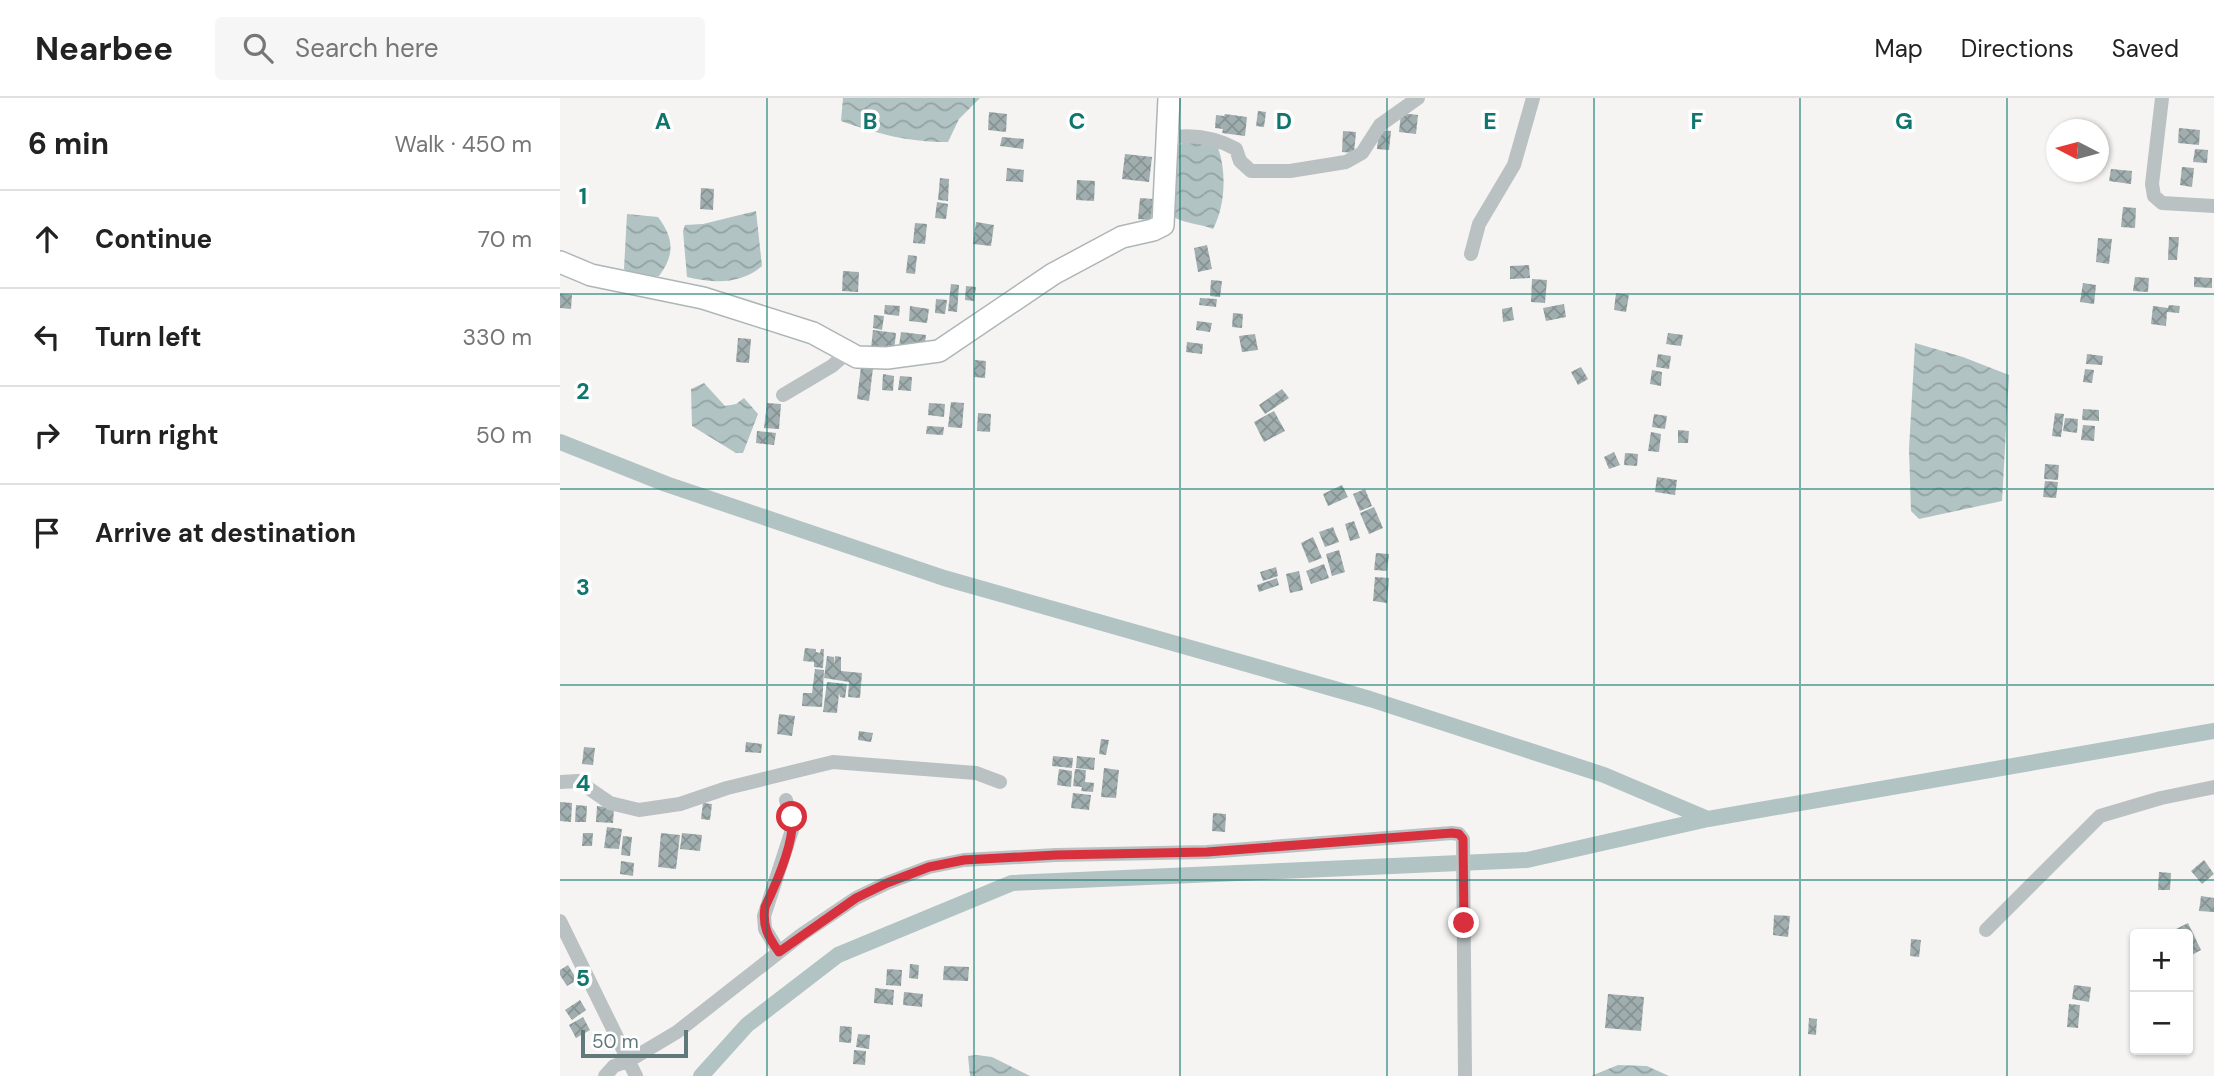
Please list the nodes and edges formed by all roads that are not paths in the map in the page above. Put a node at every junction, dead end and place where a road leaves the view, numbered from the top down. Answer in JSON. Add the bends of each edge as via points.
{"nodes":[{"id":1,"x":1169,"y":98,"type":"edge"},
{"id":2,"x":1418,"y":98,"type":"edge"},
{"id":3,"x":1533,"y":98,"type":"edge"},
{"id":4,"x":2162,"y":98,"type":"edge"},
{"id":5,"x":1167,"y":138,"type":"junction"},
{"id":6,"x":2214,"y":205,"type":"edge"},
{"id":7,"x":1471,"y":254,"type":"dead end"},
{"id":8,"x":560,"y":262,"type":"edge"},
{"id":9,"x":848,"y":352,"type":"junction"},
{"id":10,"x":783,"y":395,"type":"dead end"},
{"id":11,"x":560,"y":782,"type":"edge"},
{"id":12,"x":1000,"y":782,"type":"dead end"},
{"id":13,"x":2214,"y":787,"type":"edge"},
{"id":14,"x":786,"y":800,"type":"dead end"},
{"id":15,"x":560,"y":921,"type":"edge"},
{"id":16,"x":1986,"y":930,"type":"dead end"},
{"id":17,"x":779,"y":952,"type":"junction"},
{"id":18,"x":630,"y":1060,"type":"junction"},
{"id":19,"x":605,"y":1076,"type":"edge"},
{"id":20,"x":636,"y":1076,"type":"edge"},
{"id":21,"x":1465,"y":1076,"type":"edge"}],
"edges":[{"from":1,"to":5,"type":"street"},
{"from":2,"to":5,"type":"street","via":[[1380,125],[1362,153],[1324,166],[1251,171],[1236,149],[1221,141],[1182,135]]},
{"from":3,"to":7,"type":"street","via":[[1514,165],[1479,224]]},
{"from":4,"to":6,"type":"street","via":[[2154,196],[2162,203]]},
{"from":5,"to":9,"type":"street","via":[[1163,225],[1122,237],[1053,274],[939,351],[887,358],[857,357]]},
{"from":8,"to":9,"type":"street","via":[[592,275],[727,306],[813,333]]},
{"from":9,"to":10,"type":"street"},
{"from":11,"to":12,"type":"street","via":[[578,781],[610,803],[639,810],[680,804],[833,762],[976,774]]},
{"from":13,"to":16,"type":"street","via":[[2100,816]]},
{"from":14,"to":17,"type":"street","via":[[793,827],[764,916],[765,929]]},
{"from":15,"to":18,"type":"street"},
{"from":17,"to":18,"type":"street","via":[[677,1032]]},
{"from":17,"to":21,"type":"street","via":[[856,898],[929,867],[964,860],[1207,852],[1459,834],[1463,839]]},
{"from":18,"to":19,"type":"street","via":[[614,1066]]},
{"from":18,"to":20,"type":"street"}]}
